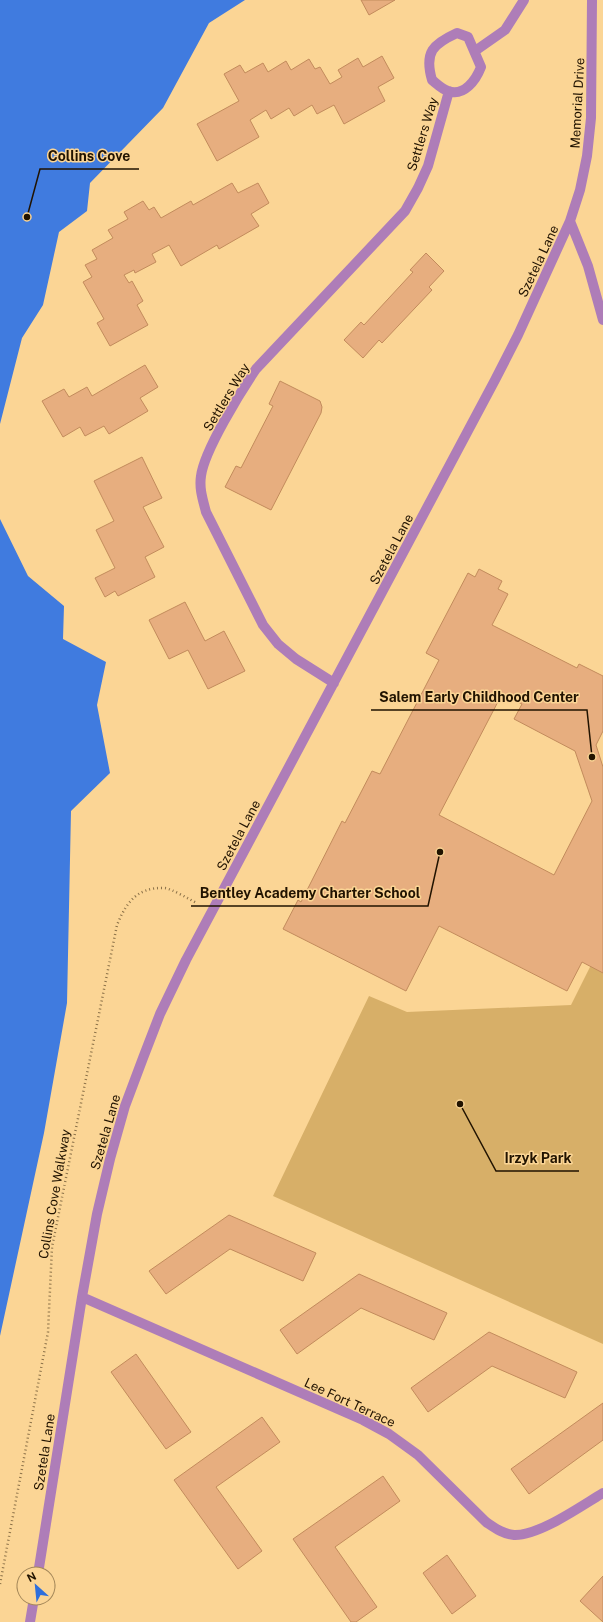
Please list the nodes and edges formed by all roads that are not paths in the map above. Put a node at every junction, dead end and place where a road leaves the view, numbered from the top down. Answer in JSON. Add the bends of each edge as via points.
{"nodes":[{"id":1,"x":524,"y":0,"type":"edge"},
{"id":2,"x":592,"y":0,"type":"edge"},
{"id":3,"x":475,"y":50,"type":"junction"},
{"id":4,"x":448,"y":91,"type":"junction"},
{"id":5,"x":570,"y":221,"type":"junction"},
{"id":6,"x":603,"y":320,"type":"edge"},
{"id":7,"x":334,"y":683,"type":"junction"},
{"id":8,"x":82,"y":1297,"type":"junction"},
{"id":9,"x":603,"y":1493,"type":"edge"},
{"id":10,"x":39,"y":1566,"type":"edge"},
{"id":11,"x":33,"y":1606,"type":"edge"},
{"id":12,"x":30,"y":1622,"type":"edge"}],
"edges":[{"from":1,"to":3,"type":"street","via":[[505,30]]},
{"from":2,"to":5,"type":"street","name":"Memorial Drive","via":[[591,118],[587,156]]},
{"from":3,"to":4,"type":"street","name":"Settlers Way","via":[[481,67],[476,78],[469,87]]},
{"from":3,"to":4,"type":"street","name":"Settlers Way","via":[[468,36],[457,33],[440,41],[430,53],[429,70],[432,80]]},
{"from":4,"to":7,"type":"street","name":"Settlers Way","via":[[428,166],[405,211],[256,369],[208,455],[201,475],[201,493],[206,512],[263,625],[278,644],[296,659]]},
{"from":5,"to":6,"type":"street","via":[[588,266]]},
{"from":5,"to":7,"type":"street","name":"Szetela Lane","via":[[498,373]]},
{"from":7,"to":8,"type":"street","name":"Szetela Lane","via":[[160,1014],[125,1106],[97,1214]]},
{"from":8,"to":9,"type":"street","name":"Lee Fort Terrace","via":[[356,1417],[389,1434],[418,1455],[486,1522],[499,1531],[514,1535],[543,1528]]},
{"from":8,"to":10,"type":"street","name":"Szetela Lane"},
{"from":11,"to":12,"type":"street"}]}
